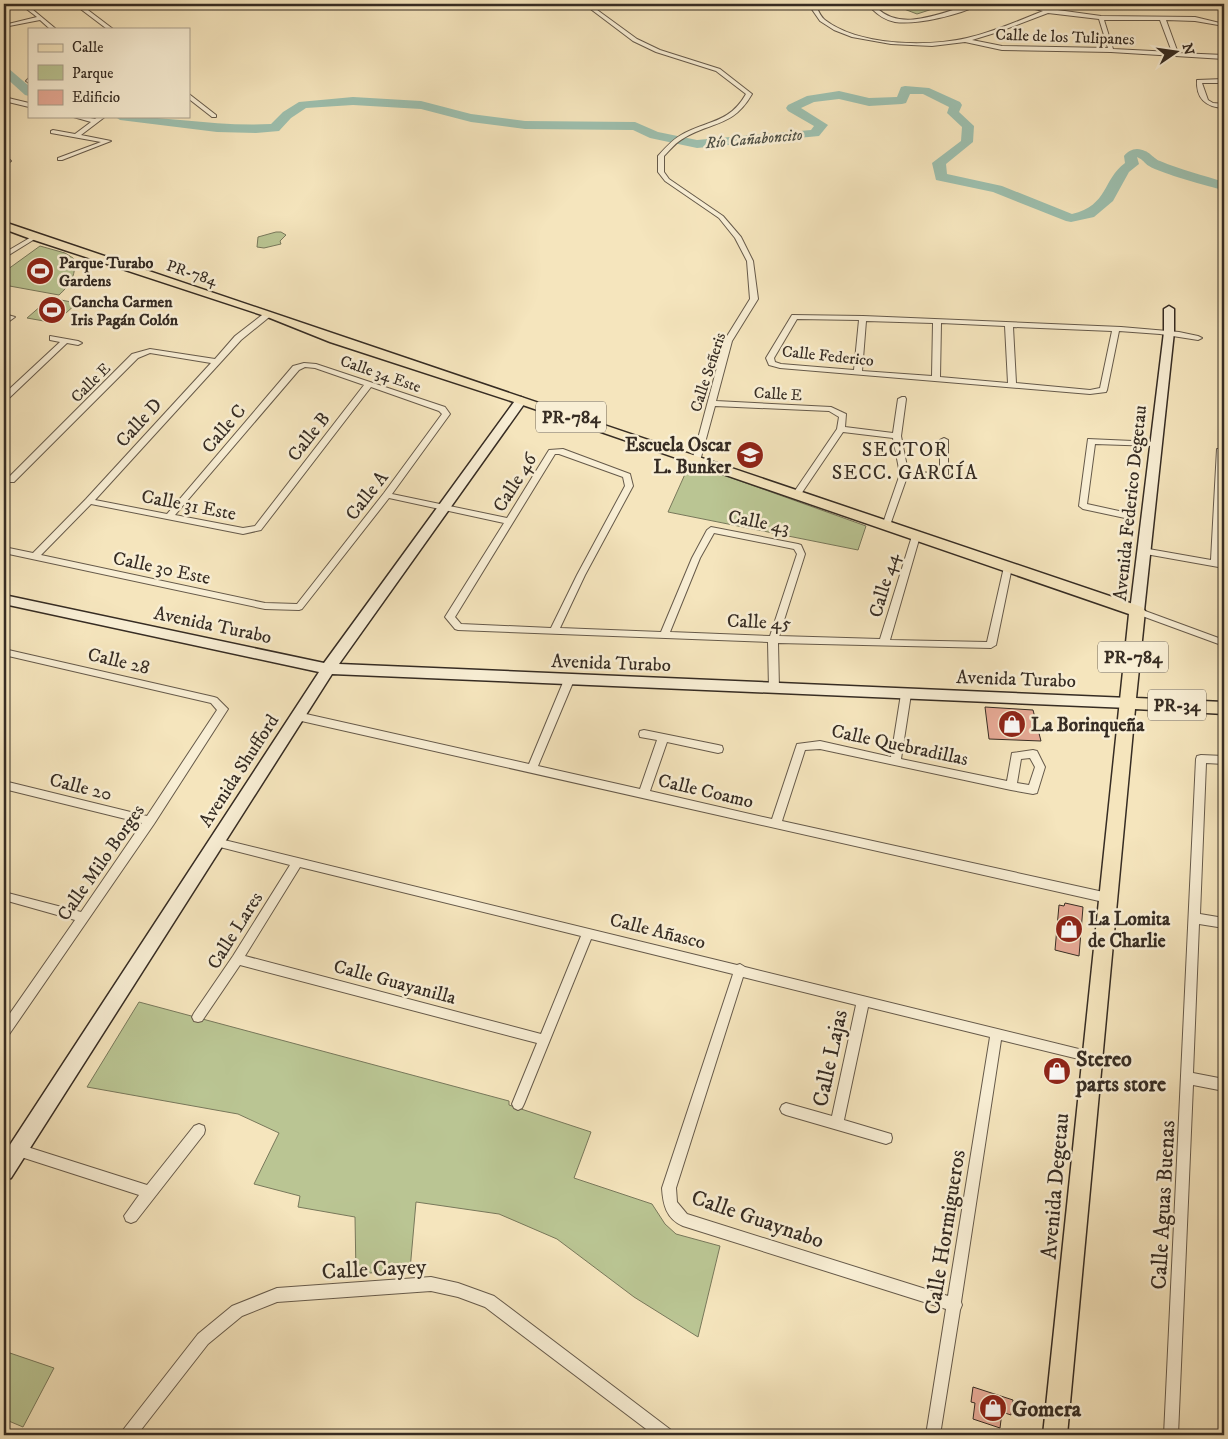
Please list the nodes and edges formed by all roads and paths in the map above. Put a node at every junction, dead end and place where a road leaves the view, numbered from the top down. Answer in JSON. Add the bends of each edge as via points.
{"nodes":[{"id":1,"x":10,"y":4,"type":"edge"},
{"id":2,"x":23,"y":4,"type":"edge"},
{"id":3,"x":77,"y":4,"type":"edge"},
{"id":4,"x":586,"y":4,"type":"edge"},
{"id":5,"x":815,"y":4,"type":"edge"},
{"id":6,"x":877,"y":4,"type":"edge"},
{"id":7,"x":977,"y":4,"type":"edge"},
{"id":8,"x":1017,"y":4,"type":"edge"},
{"id":9,"x":1196,"y":4,"type":"edge"},
{"id":10,"x":4,"y":5,"type":"edge"},
{"id":11,"x":1224,"y":7,"type":"edge"},
{"id":12,"x":1048,"y":11,"type":"junction"},
{"id":13,"x":41,"y":18,"type":"junction"},
{"id":14,"x":1101,"y":18,"type":"junction"},
{"id":15,"x":1162,"y":20,"type":"junction"},
{"id":16,"x":1224,"y":25,"type":"edge"},
{"id":17,"x":4,"y":26,"type":"edge"},
{"id":18,"x":53,"y":28,"type":"edge"},
{"id":19,"x":109,"y":28,"type":"edge"},
{"id":20,"x":965,"y":40,"type":"junction"},
{"id":21,"x":1111,"y":50,"type":"junction"},
{"id":22,"x":1174,"y":53,"type":"junction"},
{"id":23,"x":1224,"y":57,"type":"edge"},
{"id":24,"x":1224,"y":81,"type":"edge"},
{"id":25,"x":190,"y":98,"type":"edge"},
{"id":26,"x":4,"y":99,"type":"edge"},
{"id":27,"x":28,"y":106,"type":"edge"},
{"id":28,"x":1224,"y":106,"type":"edge"},
{"id":29,"x":214,"y":116,"type":"dead end"},
{"id":30,"x":81,"y":118,"type":"edge"},
{"id":31,"x":99,"y":118,"type":"edge"},
{"id":32,"x":94,"y":121,"type":"junction"},
{"id":33,"x":53,"y":132,"type":"dead end"},
{"id":34,"x":76,"y":136,"type":"junction"},
{"id":35,"x":4,"y":157,"type":"edge"},
{"id":36,"x":60,"y":159,"type":"dead end"},
{"id":37,"x":4,"y":164,"type":"edge"},
{"id":38,"x":4,"y":224,"type":"edge"},
{"id":39,"x":35,"y":237,"type":"junction"},
{"id":40,"x":4,"y":256,"type":"edge"},
{"id":41,"x":1169,"y":309,"type":"dead end"},
{"id":42,"x":269,"y":314,"type":"junction"},
{"id":43,"x":11,"y":317,"type":"dead end"},
{"id":44,"x":863,"y":318,"type":"junction"},
{"id":45,"x":937,"y":321,"type":"junction"},
{"id":46,"x":4,"y":322,"type":"edge"},
{"id":47,"x":1009,"y":324,"type":"junction"},
{"id":48,"x":1116,"y":329,"type":"junction"},
{"id":49,"x":1169,"y":332,"type":"junction"},
{"id":50,"x":53,"y":338,"type":"dead end"},
{"id":51,"x":1198,"y":338,"type":"dead end"},
{"id":52,"x":65,"y":341,"type":"junction"},
{"id":53,"x":78,"y":343,"type":"dead end"},
{"id":54,"x":216,"y":361,"type":"junction"},
{"id":55,"x":304,"y":365,"type":"joint"},
{"id":56,"x":858,"y":373,"type":"junction"},
{"id":57,"x":936,"y":379,"type":"junction"},
{"id":58,"x":369,"y":384,"type":"junction"},
{"id":59,"x":1012,"y":385,"type":"junction"},
{"id":60,"x":4,"y":398,"type":"edge"},
{"id":61,"x":521,"y":400,"type":"junction"},
{"id":62,"x":902,"y":400,"type":"dead end"},
{"id":63,"x":711,"y":403,"type":"junction"},
{"id":64,"x":446,"y":414,"type":"joint"},
{"id":65,"x":841,"y":429,"type":"junction"},
{"id":66,"x":897,"y":436,"type":"junction"},
{"id":67,"x":944,"y":440,"type":"dead end"},
{"id":68,"x":1155,"y":444,"type":"junction"},
{"id":69,"x":1224,"y":451,"type":"edge"},
{"id":70,"x":696,"y":461,"type":"junction"},
{"id":71,"x":904,"y":474,"type":"junction"},
{"id":72,"x":4,"y":480,"type":"edge"},
{"id":73,"x":387,"y":495,"type":"junction"},
{"id":74,"x":796,"y":495,"type":"junction"},
{"id":75,"x":89,"y":500,"type":"junction"},
{"id":76,"x":444,"y":507,"type":"junction"},
{"id":77,"x":273,"y":508,"type":"joint"},
{"id":78,"x":1125,"y":514,"type":"dead end"},
{"id":79,"x":169,"y":517,"type":"junction"},
{"id":80,"x":508,"y":521,"type":"junction"},
{"id":81,"x":886,"y":526,"type":"junction"},
{"id":82,"x":916,"y":536,"type":"junction"},
{"id":83,"x":4,"y":550,"type":"edge"},
{"id":84,"x":1143,"y":551,"type":"junction"},
{"id":85,"x":35,"y":556,"type":"junction"},
{"id":86,"x":1220,"y":564,"type":"edge"},
{"id":87,"x":1008,"y":567,"type":"junction"},
{"id":88,"x":308,"y":594,"type":"joint"},
{"id":89,"x":4,"y":599,"type":"edge"},
{"id":90,"x":1137,"y":611,"type":"junction"},
{"id":91,"x":450,"y":617,"type":"joint"},
{"id":92,"x":554,"y":631,"type":"junction"},
{"id":93,"x":664,"y":635,"type":"junction"},
{"id":94,"x":773,"y":640,"type":"junction"},
{"id":95,"x":1224,"y":643,"type":"edge"},
{"id":96,"x":884,"y":644,"type":"junction"},
{"id":97,"x":4,"y":652,"type":"edge"},
{"id":98,"x":328,"y":669,"type":"junction"},
{"id":99,"x":569,"y":680,"type":"junction"},
{"id":100,"x":774,"y":689,"type":"junction"},
{"id":101,"x":906,"y":694,"type":"junction"},
{"id":102,"x":1129,"y":703,"type":"junction"},
{"id":103,"x":1224,"y":708,"type":"edge"},
{"id":104,"x":223,"y":709,"type":"joint"},
{"id":105,"x":297,"y":716,"type":"junction"},
{"id":106,"x":644,"y":734,"type":"dead end"},
{"id":107,"x":663,"y":739,"type":"junction"},
{"id":108,"x":718,"y":749,"type":"dead end"},
{"id":109,"x":896,"y":760,"type":"junction"},
{"id":110,"x":1224,"y":760,"type":"edge"},
{"id":111,"x":532,"y":769,"type":"junction"},
{"id":112,"x":4,"y":786,"type":"edge"},
{"id":113,"x":1011,"y":786,"type":"dead end"},
{"id":114,"x":644,"y":794,"type":"junction"},
{"id":115,"x":150,"y":821,"type":"junction"},
{"id":116,"x":776,"y":824,"type":"junction"},
{"id":117,"x":216,"y":842,"type":"junction"},
{"id":118,"x":298,"y":861,"type":"junction"},
{"id":119,"x":4,"y":896,"type":"edge"},
{"id":120,"x":1108,"y":898,"type":"junction"},
{"id":121,"x":83,"y":917,"type":"junction"},
{"id":122,"x":1194,"y":918,"type":"junction"},
{"id":123,"x":1224,"y":923,"type":"edge"},
{"id":124,"x":588,"y":933,"type":"junction"},
{"id":125,"x":238,"y":959,"type":"junction"},
{"id":126,"x":740,"y":970,"type":"junction"},
{"id":127,"x":863,"y":1002,"type":"junction"},
{"id":128,"x":198,"y":1016,"type":"dead end"},
{"id":129,"x":6,"y":1026,"type":"edge"},
{"id":130,"x":996,"y":1035,"type":"junction"},
{"id":131,"x":544,"y":1040,"type":"junction"},
{"id":132,"x":1091,"y":1057,"type":"junction"},
{"id":133,"x":1188,"y":1078,"type":"junction"},
{"id":134,"x":1224,"y":1085,"type":"edge"},
{"id":135,"x":518,"y":1104,"type":"dead end"},
{"id":136,"x":786,"y":1109,"type":"dead end"},
{"id":137,"x":837,"y":1123,"type":"junction"},
{"id":138,"x":199,"y":1130,"type":"dead end"},
{"id":139,"x":886,"y":1138,"type":"dead end"},
{"id":140,"x":18,"y":1150,"type":"junction"},
{"id":141,"x":4,"y":1171,"type":"edge"},
{"id":142,"x":149,"y":1192,"type":"junction"},
{"id":143,"x":131,"y":1216,"type":"dead end"},
{"id":144,"x":955,"y":1305,"type":"junction"},
{"id":145,"x":128,"y":1435,"type":"edge"},
{"id":146,"x":666,"y":1435,"type":"edge"},
{"id":147,"x":933,"y":1435,"type":"edge"},
{"id":148,"x":1055,"y":1435,"type":"edge"},
{"id":149,"x":1171,"y":1435,"type":"edge"}],
"edges":[{"from":1,"to":10,"type":"street"},
{"from":2,"to":13,"type":"street"},
{"from":3,"to":19,"type":"street"},
{"from":4,"to":63,"type":"street","name":"Calle Señeris","via":[[635,40],[658,51],[718,70],[749,94],[744,105],[731,117],[685,134],[661,156],[661,172],[667,180],[721,217],[738,237],[750,261],[754,299],[728,341]]},
{"from":5,"to":20,"type":"street","via":[[814,8],[822,20],[857,37],[912,44]]},
{"from":6,"to":7,"type":"street","via":[[874,8],[877,13],[890,19],[911,21],[930,19]]},
{"from":8,"to":12,"type":"street"},
{"from":9,"to":11,"type":"street"},
{"from":12,"to":14,"type":"street"},
{"from":12,"to":20,"type":"street"},
{"from":13,"to":17,"type":"street"},
{"from":13,"to":18,"type":"street"},
{"from":14,"to":15,"type":"street"},
{"from":14,"to":21,"type":"street"},
{"from":15,"to":16,"type":"street","via":[[1195,19]]},
{"from":15,"to":22,"type":"street"},
{"from":20,"to":21,"type":"street","name":"Calle de los Tulipanes","via":[[1002,48]]},
{"from":21,"to":22,"type":"street","name":"Calle de los Tulipanes"},
{"from":22,"to":23,"type":"street","name":"Calle de los Tulipanes"},
{"from":24,"to":28,"type":"street","via":[[1199,81],[1204,100],[1210,105]]},
{"from":25,"to":29,"type":"street"},
{"from":26,"to":27,"type":"street"},
{"from":30,"to":32,"type":"street"},
{"from":31,"to":32,"type":"street"},
{"from":32,"to":34,"type":"street"},
{"from":33,"to":34,"type":"street"},
{"from":34,"to":36,"type":"street","via":[[108,142]]},
{"from":35,"to":37,"type":"street","via":[[8,161]]},
{"from":38,"to":39,"type":"main road","name":"PR-784","number":"PR-784"},
{"from":39,"to":40,"type":"street"},
{"from":39,"to":42,"type":"main road","name":"PR-784","number":"PR-784"},
{"from":41,"to":49,"type":"street","name":"Avenida Federico Degetau"},
{"from":42,"to":54,"type":"street","name":"Calle D","via":[[238,338]]},
{"from":42,"to":61,"type":"main road","name":"PR-784","number":"PR-784","via":[[334,339]]},
{"from":43,"to":46,"type":"street"},
{"from":44,"to":45,"type":"street","name":"Calle Federico"},
{"from":44,"to":56,"type":"street"},
{"from":44,"to":56,"type":"street","name":"Calle Federico","via":[[796,317],[770,358],[772,363],[780,366]]},
{"from":45,"to":47,"type":"street","name":"Calle Federico"},
{"from":45,"to":57,"type":"street"},
{"from":47,"to":48,"type":"street","name":"Calle Federico"},
{"from":47,"to":59,"type":"street"},
{"from":48,"to":49,"type":"street","name":"Calle Federico"},
{"from":48,"to":59,"type":"street","name":"Calle Federico","via":[[1103,390],[1090,392]]},
{"from":49,"to":51,"type":"street","name":"Calle Federico"},
{"from":49,"to":68,"type":"street","name":"Avenida Federico Degetau"},
{"from":50,"to":52,"type":"street"},
{"from":52,"to":53,"type":"street"},
{"from":52,"to":60,"type":"street"},
{"from":54,"to":72,"type":"street","name":"Calle E","via":[[150,351],[135,356],[11,480]]},
{"from":54,"to":75,"type":"street","name":"Calle D"},
{"from":55,"to":58,"type":"street","name":"Calle 34 Este"},
{"from":55,"to":79,"type":"street","name":"Calle C","via":[[296,368]]},
{"from":56,"to":57,"type":"street","name":"Calle Federico"},
{"from":57,"to":59,"type":"street","name":"Calle Federico"},
{"from":58,"to":64,"type":"street","name":"Calle 34 Este","via":[[442,409]]},
{"from":58,"to":77,"type":"street","name":"Calle B"},
{"from":61,"to":70,"type":"main road","name":"PR-784","number":"PR-784"},
{"from":61,"to":76,"type":"street","name":"Avenida Shufford"},
{"from":62,"to":66,"type":"street"},
{"from":63,"to":65,"type":"street","name":"Calle E","via":[[831,409],[843,416]]},
{"from":63,"to":70,"type":"street","name":"Calle Señeris"},
{"from":64,"to":73,"type":"street","name":"Calle A"},
{"from":65,"to":66,"type":"street"},
{"from":65,"to":74,"type":"street"},
{"from":66,"to":71,"type":"street"},
{"from":67,"to":71,"type":"street","via":[[944,476]]},
{"from":68,"to":78,"type":"street","via":[[1091,441],[1083,506]]},
{"from":68,"to":84,"type":"street","name":"Avenida Federico Degetau"},
{"from":69,"to":86,"type":"street","via":[[1220,451]]},
{"from":70,"to":74,"type":"main road","name":"PR-784","number":"PR-784"},
{"from":71,"to":81,"type":"street"},
{"from":73,"to":76,"type":"street"},
{"from":73,"to":88,"type":"street","name":"Calle A"},
{"from":74,"to":81,"type":"main road","name":"PR-784","number":"PR-784"},
{"from":75,"to":79,"type":"street","name":"Calle 31 Este"},
{"from":75,"to":85,"type":"street","name":"Calle D"},
{"from":76,"to":80,"type":"street"},
{"from":76,"to":98,"type":"street","name":"Avenida Shufford"},
{"from":77,"to":79,"type":"street","name":"Calle 31 Este","via":[[258,528],[243,531]]},
{"from":80,"to":91,"type":"street","name":"Calle 46"},
{"from":80,"to":92,"type":"street","name":"Calle 46","via":[[552,452],[560,451],[627,476],[629,486]]},
{"from":81,"to":82,"type":"main road","name":"PR-784","number":"PR-784"},
{"from":82,"to":87,"type":"main road","name":"PR-784","number":"PR-784"},
{"from":82,"to":96,"type":"street","name":"Calle 44"},
{"from":83,"to":85,"type":"street","name":"Calle 30 Este"},
{"from":84,"to":86,"type":"street"},
{"from":84,"to":90,"type":"street","name":"Avenida Federico Degetau"},
{"from":85,"to":88,"type":"street","name":"Calle 30 Este","via":[[265,606],[299,607]]},
{"from":87,"to":90,"type":"main road","name":"PR-784","number":"PR-784"},
{"from":87,"to":96,"type":"street","name":"Calle 45","via":[[990,645]]},
{"from":89,"to":98,"type":"street","name":"Avenida Turabo"},
{"from":90,"to":95,"type":"street"},
{"from":90,"to":102,"type":"main road","name":"Avenida Federico Degetau","number":"PR-784"},
{"from":91,"to":92,"type":"street","name":"Calle 45","via":[[458,627]]},
{"from":92,"to":93,"type":"street","name":"Calle 45"},
{"from":93,"to":94,"type":"street","name":"Calle 45"},
{"from":93,"to":94,"type":"street","name":"Calle 43","via":[[711,530],[798,547],[801,554]]},
{"from":94,"to":96,"type":"street","name":"Calle 45"},
{"from":94,"to":100,"type":"street","name":"Calle 43"},
{"from":97,"to":104,"type":"street","name":"Calle 28","via":[[214,700]]},
{"from":98,"to":99,"type":"street","name":"Avenida Turabo"},
{"from":98,"to":105,"type":"street","name":"Avenida Shufford"},
{"from":99,"to":100,"type":"street","name":"Avenida Turabo"},
{"from":99,"to":111,"type":"street"},
{"from":100,"to":101,"type":"street","name":"Avenida Turabo"},
{"from":101,"to":102,"type":"street","name":"Avenida Turabo"},
{"from":101,"to":109,"type":"street"},
{"from":102,"to":103,"type":"main road","name":"Avenida Turabo","number":"PR-34"},
{"from":102,"to":120,"type":"main road","name":"Avenida Degetau","number":"PR-34"},
{"from":104,"to":115,"type":"street","name":"Calle Milo Borges"},
{"from":105,"to":111,"type":"street","name":"Calle Coamo"},
{"from":105,"to":117,"type":"street","name":"Avenida Shufford"},
{"from":106,"to":107,"type":"street"},
{"from":107,"to":108,"type":"street"},
{"from":107,"to":114,"type":"street"},
{"from":109,"to":113,"type":"street","name":"Calle Quebradillas"},
{"from":109,"to":116,"type":"street","name":"Calle Quebradillas","via":[[820,745],[801,747]]},
{"from":110,"to":122,"type":"street","name":"Calle Aguas Buenas","via":[[1201,759]]},
{"from":111,"to":114,"type":"street","name":"Calle Coamo"},
{"from":112,"to":115,"type":"street","name":"Calle 20"},
{"from":114,"to":116,"type":"street","name":"Calle Coamo"},
{"from":115,"to":121,"type":"street","name":"Calle Milo Borges"},
{"from":116,"to":120,"type":"street","name":"Calle Coamo"},
{"from":117,"to":118,"type":"street","name":"Calle Añasco"},
{"from":117,"to":140,"type":"street","name":"Avenida Shufford"},
{"from":118,"to":124,"type":"street","name":"Calle Añasco"},
{"from":118,"to":125,"type":"street","name":"Calle Lares"},
{"from":119,"to":121,"type":"street"},
{"from":120,"to":132,"type":"main road","name":"Avenida Degetau","number":"PR-34"},
{"from":121,"to":129,"type":"street","name":"Calle Milo Borges"},
{"from":122,"to":123,"type":"street"},
{"from":122,"to":133,"type":"street","name":"Calle Aguas Buenas"},
{"from":124,"to":126,"type":"street","name":"Calle Añasco"},
{"from":124,"to":131,"type":"street"},
{"from":125,"to":128,"type":"street","name":"Calle Lares"},
{"from":125,"to":131,"type":"street","name":"Calle Guayanilla"},
{"from":126,"to":127,"type":"street","name":"Calle Añasco"},
{"from":126,"to":144,"type":"street","name":"Calle Guaynabo","via":[[669,1188],[670,1205],[683,1219]]},
{"from":127,"to":130,"type":"street","name":"Calle Añasco"},
{"from":127,"to":137,"type":"street","name":"Calle Lajas"},
{"from":130,"to":132,"type":"street","name":"Calle Añasco"},
{"from":130,"to":144,"type":"street","name":"Calle Hormigueros"},
{"from":131,"to":135,"type":"street"},
{"from":132,"to":148,"type":"main road","name":"Avenida Degetau","number":"PR-34"},
{"from":133,"to":134,"type":"street"},
{"from":133,"to":149,"type":"street","name":"Calle Aguas Buenas"},
{"from":136,"to":137,"type":"street","name":"Calle Lajas"},
{"from":137,"to":139,"type":"street","name":"Calle Lajas"},
{"from":138,"to":142,"type":"street"},
{"from":140,"to":141,"type":"street","name":"Avenida Shufford"},
{"from":140,"to":142,"type":"street"},
{"from":142,"to":143,"type":"street"},
{"from":144,"to":147,"type":"street","name":"Calle Hormigueros"},
{"from":145,"to":146,"type":"street","name":"Calle Cayey","via":[[203,1339],[237,1311],[277,1295],[431,1284],[489,1301]]}]}
